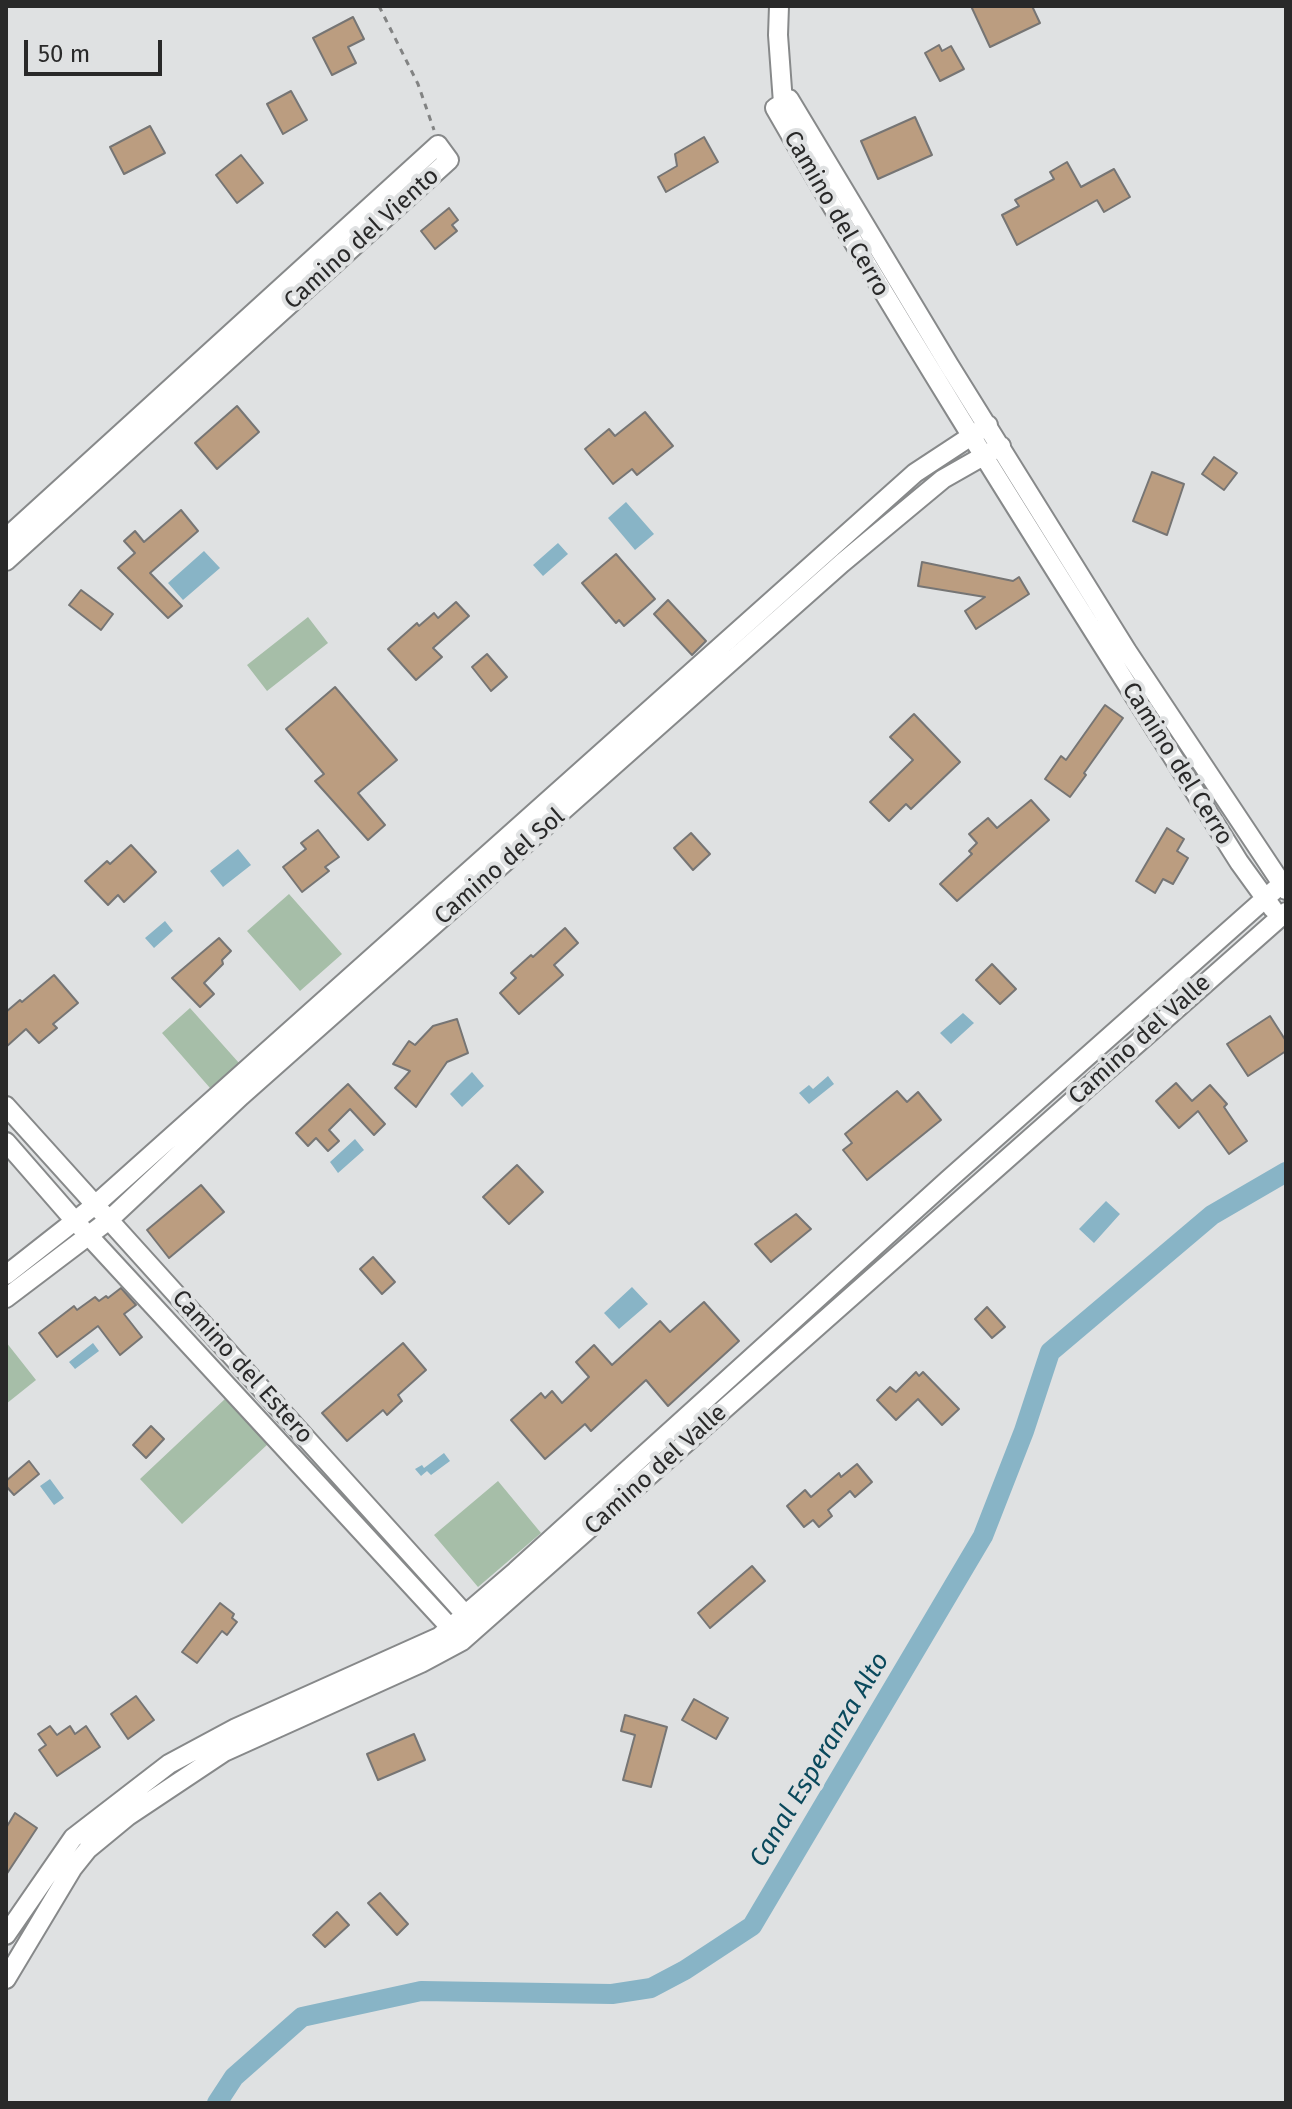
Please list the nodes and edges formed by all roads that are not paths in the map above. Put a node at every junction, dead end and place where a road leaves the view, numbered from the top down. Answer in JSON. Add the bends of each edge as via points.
{"nodes":[{"id":1,"x":779,"y":6,"type":"edge"},
{"id":2,"x":783,"y":103,"type":"junction"},
{"id":3,"x":988,"y":425,"type":"junction"},
{"id":4,"x":964,"y":439,"type":"junction"},
{"id":5,"x":1001,"y":446,"type":"junction"},
{"id":6,"x":982,"y":456,"type":"junction"},
{"id":7,"x":6,"y":538,"type":"edge"},
{"id":8,"x":6,"y":561,"type":"edge"},
{"id":9,"x":1284,"y":885,"type":"edge"},
{"id":10,"x":1266,"y":899,"type":"junction"},
{"id":11,"x":1282,"y":915,"type":"edge"},
{"id":12,"x":6,"y":1106,"type":"edge"},
{"id":13,"x":6,"y":1142,"type":"edge"},
{"id":14,"x":95,"y":1205,"type":"junction"},
{"id":15,"x":109,"y":1220,"type":"junction"},
{"id":16,"x":75,"y":1221,"type":"junction"},
{"id":17,"x":88,"y":1235,"type":"junction"},
{"id":18,"x":6,"y":1275,"type":"edge"},
{"id":19,"x":6,"y":1298,"type":"edge"},
{"id":20,"x":464,"y":1627,"type":"junction"},
{"id":21,"x":6,"y":1936,"type":"edge"},
{"id":22,"x":23,"y":1948,"type":"junction"},
{"id":23,"x":8,"y":1969,"type":"edge"}],
"edges":[{"from":1,"to":2,"type":"street"},
{"from":2,"to":3,"type":"street","name":"Camino del Cerro","via":[[789,99]]},
{"from":2,"to":4,"type":"street","name":"Camino del Cerro","via":[[775,108]]},
{"from":3,"to":4,"type":"street","name":"Camino del Sol"},
{"from":3,"to":5,"type":"street","name":"Camino del Cerro"},
{"from":4,"to":6,"type":"street","name":"Camino del Cerro"},
{"from":4,"to":14,"type":"street","name":"Camino del Sol","via":[[903,483]]},
{"from":5,"to":6,"type":"street","name":"Camino del Sol"},
{"from":5,"to":9,"type":"street","name":"Camino del Cerro","via":[[1127,651]]},
{"from":6,"to":10,"type":"street","name":"Camino del Cerro"},
{"from":6,"to":15,"type":"street","name":"Camino del Sol","via":[[943,479],[842,563],[241,1096]]},
{"from":7,"to":8,"type":"street","name":"Camino del Viento","via":[[438,145],[449,160]]},
{"from":9,"to":10,"type":"street","name":"Camino del Valle"},
{"from":10,"to":11,"type":"street","name":"Camino del Cerro"},
{"from":10,"to":20,"type":"street","name":"Camino del Valle","via":[[516,1571]]},
{"from":11,"to":20,"type":"street","name":"Camino del Valle"},
{"from":12,"to":14,"type":"street","name":"Camino del Estero"},
{"from":13,"to":16,"type":"street","name":"Camino del Estero"},
{"from":14,"to":15,"type":"street","name":"Camino del Estero"},
{"from":14,"to":16,"type":"street","name":"Camino del Sol"},
{"from":15,"to":17,"type":"street","name":"Camino del Sol"},
{"from":15,"to":20,"type":"street","name":"Camino del Estero"},
{"from":16,"to":17,"type":"street","name":"Camino del Estero"},
{"from":16,"to":18,"type":"street","name":"Camino del Sol"},
{"from":17,"to":19,"type":"street","name":"Camino del Sol"},
{"from":17,"to":20,"type":"street","name":"Camino del Estero"},
{"from":20,"to":21,"type":"street","name":"Camino del Valle","via":[[236,1728],[169,1764],[73,1838]]},
{"from":20,"to":22,"type":"street","name":"Camino del Valle","via":[[421,1663],[251,1738],[128,1816],[72,1869]]},
{"from":21,"to":22,"type":"street"},
{"from":22,"to":23,"type":"street","name":"Camino del Valle"}]}
